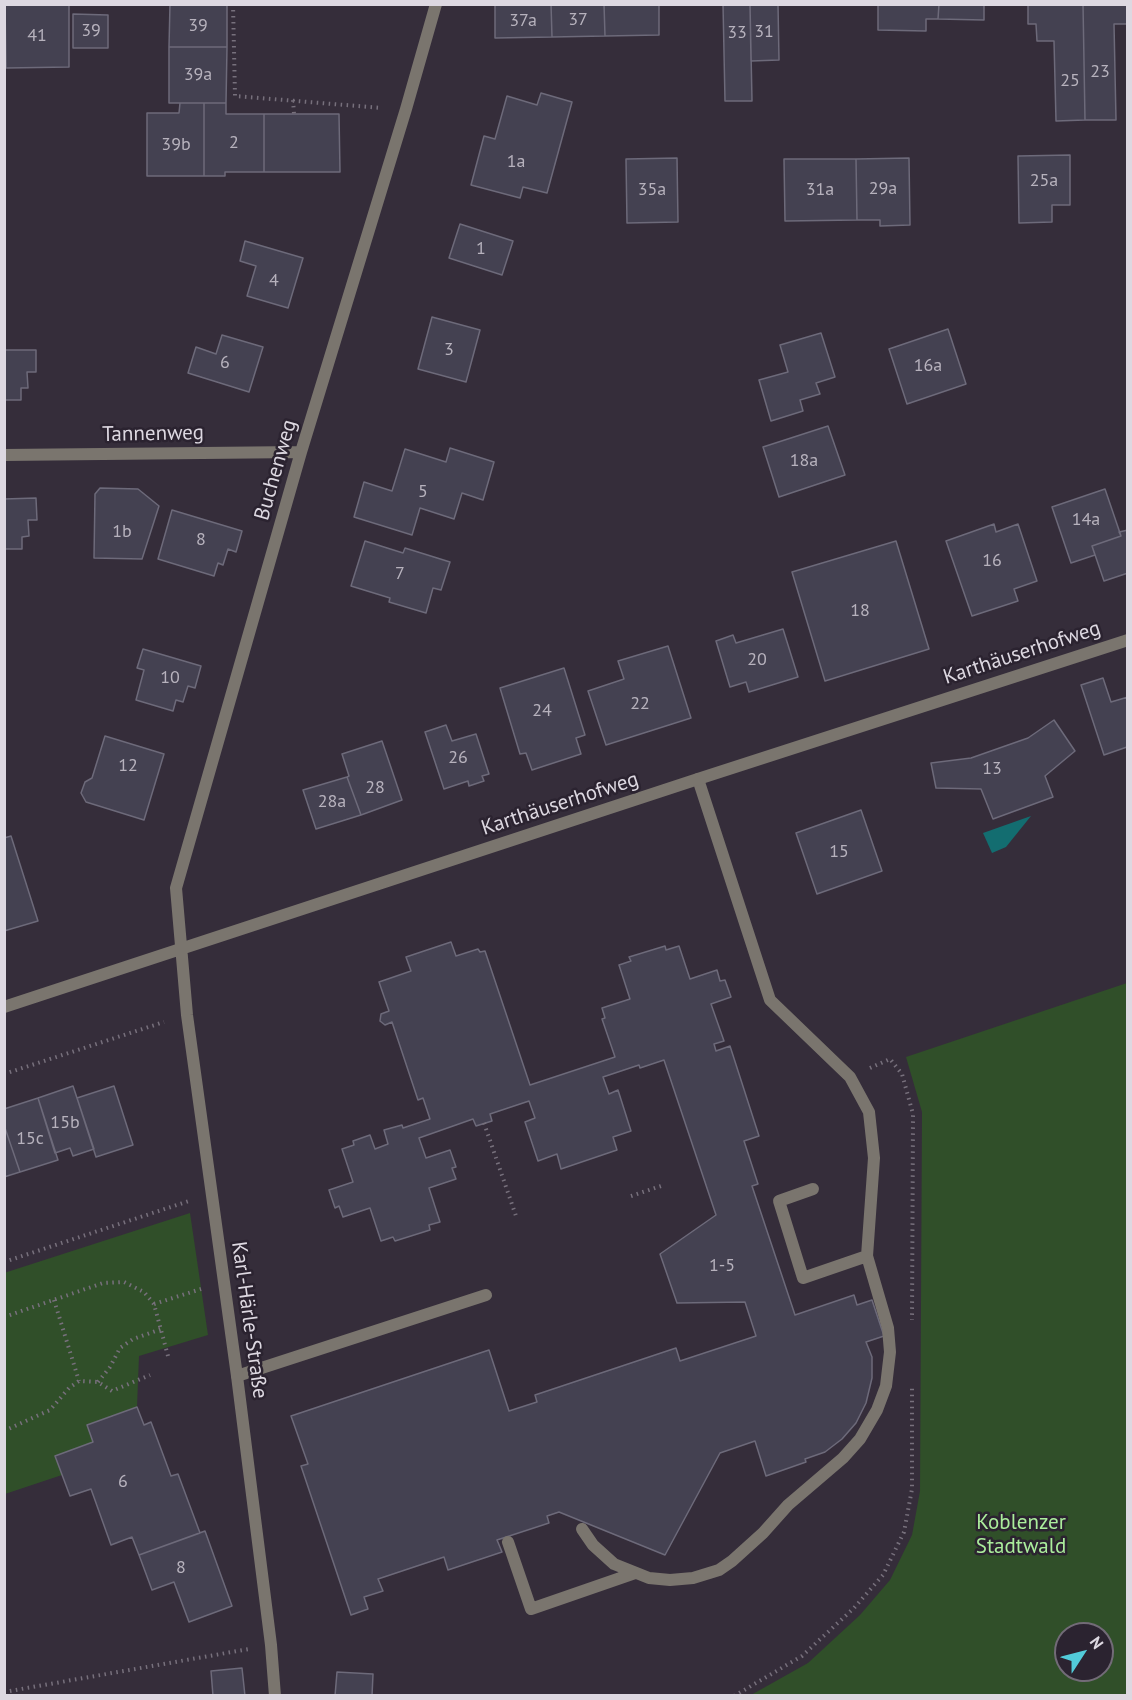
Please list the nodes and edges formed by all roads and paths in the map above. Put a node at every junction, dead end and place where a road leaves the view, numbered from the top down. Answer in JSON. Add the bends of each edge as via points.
{"nodes":[{"id":1,"x":233,"y":4,"type":"edge"},
{"id":2,"x":436,"y":4,"type":"edge"},
{"id":3,"x":293,"y":100,"type":"junction"},
{"id":4,"x":406,"y":110,"type":"junction"},
{"id":5,"x":294,"y":114,"type":"dead end"},
{"id":6,"x":301,"y":452,"type":"junction"},
{"id":7,"x":4,"y":455,"type":"edge"},
{"id":8,"x":1128,"y":640,"type":"edge"},
{"id":9,"x":698,"y":779,"type":"junction"},
{"id":10,"x":181,"y":950,"type":"junction"},
{"id":11,"x":4,"y":1007,"type":"edge"},
{"id":12,"x":188,"y":1015,"type":"junction"},
{"id":13,"x":4,"y":1074,"type":"edge"},
{"id":14,"x":484,"y":1123,"type":"dead end"},
{"id":15,"x":664,"y":1185,"type":"dead end"},
{"id":16,"x":813,"y":1189,"type":"dead end"},
{"id":17,"x":212,"y":1193,"type":"junction"},
{"id":18,"x":631,"y":1196,"type":"dead end"},
{"id":19,"x":516,"y":1216,"type":"dead end"},
{"id":20,"x":867,"y":1256,"type":"junction"},
{"id":21,"x":4,"y":1263,"type":"edge"},
{"id":22,"x":225,"y":1281,"type":"junction"},
{"id":23,"x":486,"y":1295,"type":"dead end"},
{"id":24,"x":54,"y":1300,"type":"junction"},
{"id":25,"x":154,"y":1304,"type":"junction"},
{"id":26,"x":4,"y":1317,"type":"edge"},
{"id":27,"x":161,"y":1329,"type":"junction"},
{"id":28,"x":168,"y":1356,"type":"dead end"},
{"id":29,"x":150,"y":1375,"type":"dead end"},
{"id":30,"x":237,"y":1376,"type":"junction"},
{"id":31,"x":79,"y":1381,"type":"junction"},
{"id":32,"x":98,"y":1382,"type":"junction"},
{"id":33,"x":4,"y":1431,"type":"edge"},
{"id":34,"x":582,"y":1529,"type":"dead end"},
{"id":35,"x":508,"y":1542,"type":"dead end"},
{"id":36,"x":635,"y":1573,"type":"junction"},
{"id":37,"x":271,"y":1645,"type":"junction"},
{"id":38,"x":4,"y":1692,"type":"edge"},
{"id":39,"x":274,"y":1695,"type":"edge"}],
"edges":[{"from":1,"to":3,"type":"path","via":[[235,96]]},
{"from":2,"to":4,"type":"street","name":"Buchenweg"},
{"from":3,"to":4,"type":"path"},
{"from":3,"to":5,"type":"path"},
{"from":4,"to":6,"type":"street","name":"Buchenweg"},
{"from":6,"to":7,"type":"street","name":"Tannenweg"},
{"from":6,"to":10,"type":"street","name":"Buchenweg","via":[[176,888]]},
{"from":8,"to":9,"type":"street","name":"Karthäuserhofweg"},
{"from":9,"to":10,"type":"street","name":"Karthäuserhofweg"},
{"from":9,"to":20,"type":"street","via":[[770,1000],[850,1077],[869,1112],[873,1158]]},
{"from":10,"to":11,"type":"street","name":"Karthäuserhofweg"},
{"from":10,"to":12,"type":"street","name":"Karl-Härle-Straße"},
{"from":12,"to":13,"type":"path"},
{"from":12,"to":17,"type":"street","name":"Karl-Härle-Straße"},
{"from":14,"to":19,"type":"path"},
{"from":15,"to":18,"type":"path"},
{"from":16,"to":20,"type":"street","via":[[778,1201],[803,1278]]},
{"from":17,"to":21,"type":"path"},
{"from":17,"to":22,"type":"street","name":"Karl-Härle-Straße"},
{"from":20,"to":36,"type":"street","via":[[888,1328],[890,1352],[886,1386],[860,1439],[719,1570],[670,1580]]},
{"from":22,"to":25,"type":"path"},
{"from":22,"to":30,"type":"street","name":"Karl-Härle-Straße"},
{"from":23,"to":30,"type":"street"},
{"from":24,"to":25,"type":"path","via":[[103,1283],[124,1282],[144,1292]]},
{"from":24,"to":26,"type":"path"},
{"from":24,"to":31,"type":"path"},
{"from":25,"to":27,"type":"path"},
{"from":27,"to":28,"type":"path"},
{"from":27,"to":32,"type":"path","via":[[120,1348]]},
{"from":29,"to":32,"type":"path","via":[[112,1391]]},
{"from":30,"to":37,"type":"street","name":"Karl-Härle-Straße"},
{"from":31,"to":32,"type":"path"},
{"from":31,"to":33,"type":"path","via":[[50,1410]]},
{"from":34,"to":36,"type":"street","via":[[614,1564]]},
{"from":35,"to":36,"type":"street","via":[[531,1609]]},
{"from":37,"to":38,"type":"path"},
{"from":37,"to":39,"type":"street","name":"Karl-Härle-Straße"}]}
